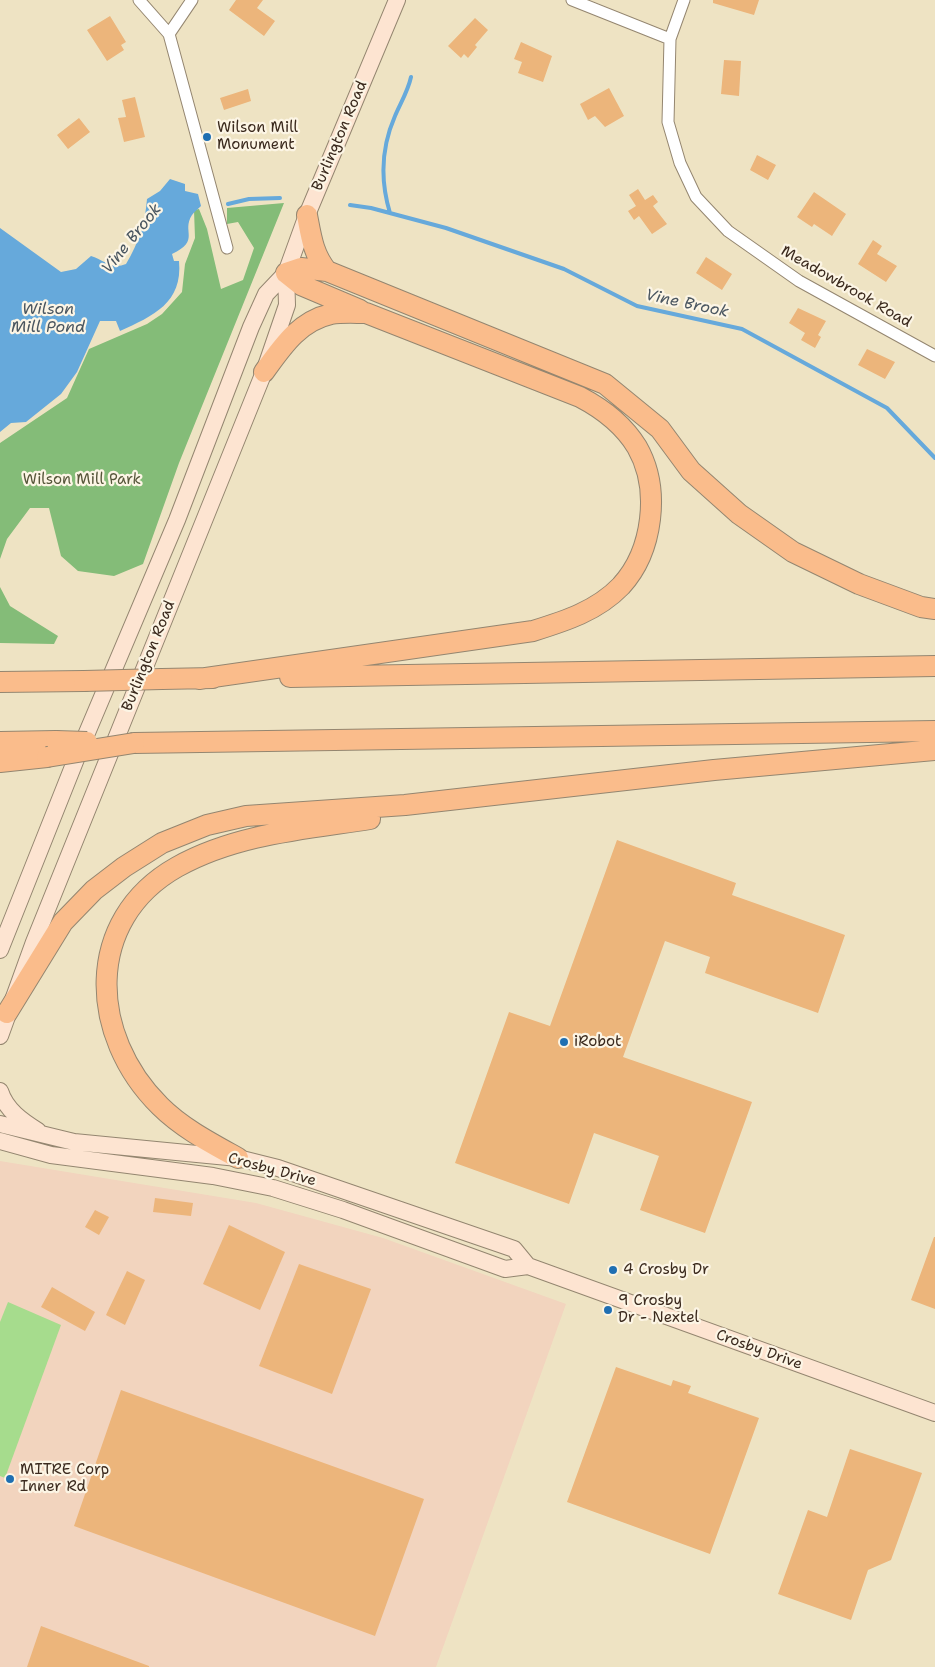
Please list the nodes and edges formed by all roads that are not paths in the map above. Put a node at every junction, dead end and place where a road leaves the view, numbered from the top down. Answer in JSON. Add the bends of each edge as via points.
{"nodes":[{"id":1,"x":139,"y":0,"type":"edge"},
{"id":2,"x":192,"y":0,"type":"edge"},
{"id":3,"x":397,"y":0,"type":"edge"},
{"id":4,"x":572,"y":0,"type":"edge"},
{"id":5,"x":684,"y":0,"type":"edge"},
{"id":6,"x":169,"y":34,"type":"junction"},
{"id":7,"x":670,"y":39,"type":"junction"},
{"id":8,"x":307,"y":215,"type":"junction"},
{"id":9,"x":227,"y":248,"type":"dead end"},
{"id":10,"x":327,"y":271,"type":"junction"},
{"id":11,"x":286,"y":273,"type":"junction"},
{"id":12,"x":366,"y":312,"type":"junction"},
{"id":13,"x":935,"y":356,"type":"edge"},
{"id":14,"x":264,"y":372,"type":"junction"},
{"id":15,"x":935,"y":609,"type":"edge"},
{"id":16,"x":935,"y":666,"type":"edge"},
{"id":17,"x":199,"y":679,"type":"junction"},
{"id":18,"x":0,"y":682,"type":"edge"},
{"id":19,"x":935,"y":731,"type":"edge"},
{"id":20,"x":0,"y":742,"type":"edge"},
{"id":21,"x":52,"y":749,"type":"junction"},
{"id":22,"x":935,"y":750,"type":"edge"},
{"id":23,"x":0,"y":762,"type":"edge"},
{"id":24,"x":405,"y":805,"type":"junction"},
{"id":25,"x":0,"y":950,"type":"edge"},
{"id":26,"x":7,"y":1013,"type":"junction"},
{"id":27,"x":0,"y":1036,"type":"edge"},
{"id":28,"x":0,"y":1092,"type":"edge"},
{"id":29,"x":0,"y":1124,"type":"edge"},
{"id":30,"x":39,"y":1133,"type":"junction"},
{"id":31,"x":0,"y":1141,"type":"edge"},
{"id":32,"x":238,"y":1158,"type":"junction"},
{"id":33,"x":528,"y":1266,"type":"junction"},
{"id":34,"x":935,"y":1414,"type":"edge"}],
"edges":[{"from":1,"to":6,"type":"street"},
{"from":2,"to":6,"type":"street"},
{"from":3,"to":8,"type":"main road","name":"Burlington Road"},
{"from":4,"to":7,"type":"street"},
{"from":5,"to":7,"type":"street","name":"Meadowbrook Road"},
{"from":6,"to":9,"type":"street"},
{"from":7,"to":13,"type":"street","name":"Meadowbrook Road","via":[[668,122],[680,163],[696,197],[728,231],[799,281]]},
{"from":8,"to":10,"type":"highway","via":[[312,245],[318,261]]},
{"from":8,"to":11,"type":"main road","name":"Burlington Road"},
{"from":10,"to":11,"type":"highway","via":[[301,268]]},
{"from":10,"to":15,"type":"highway","via":[[605,384],[660,429],[691,471],[740,514],[793,552],[859,584]]},
{"from":11,"to":12,"type":"highway","via":[[301,284]]},
{"from":11,"to":14,"type":"main road","name":"Burlington Road","via":[[287,305]]},
{"from":11,"to":25,"type":"main road","name":"Burlington Road","via":[[266,294],[251,327],[177,520]]},
{"from":12,"to":14,"type":"highway","via":[[332,314],[310,321],[286,341]]},
{"from":12,"to":17,"type":"highway","via":[[580,398],[599,407],[617,422],[637,447],[652,504],[648,534],[637,561],[620,586],[597,605],[574,618],[533,631]]},
{"from":14,"to":26,"type":"main road","name":"Burlington Road"},
{"from":16,"to":17,"type":"highway"},
{"from":17,"to":18,"type":"highway","bridge":true},
{"from":19,"to":21,"type":"highway","bridge":true,"via":[[134,743]]},
{"from":20,"to":21,"type":"highway"},
{"from":21,"to":23,"type":"highway"},
{"from":22,"to":24,"type":"highway","via":[[714,770]]},
{"from":24,"to":26,"type":"highway","via":[[246,816],[162,843],[94,890],[63,922]]},
{"from":24,"to":32,"type":"highway","via":[[372,818],[255,838],[206,852],[175,868],[154,884],[122,921],[112,945],[106,993],[109,1020],[120,1053],[160,1106],[199,1136]]},
{"from":26,"to":27,"type":"main road","name":"Burlington Road"},
{"from":28,"to":30,"type":"main road","via":[[17,1117]]},
{"from":29,"to":30,"type":"main road","name":"Crosby Drive"},
{"from":30,"to":32,"type":"main road","name":"Crosby Drive","via":[[74,1142]]},
{"from":31,"to":33,"type":"main road","name":"Crosby Drive","via":[[51,1155],[254,1183],[343,1210],[505,1269]]},
{"from":32,"to":33,"type":"main road","name":"Crosby Drive","via":[[278,1168],[514,1249]]},
{"from":33,"to":34,"type":"main road","name":"Crosby Drive"}]}
